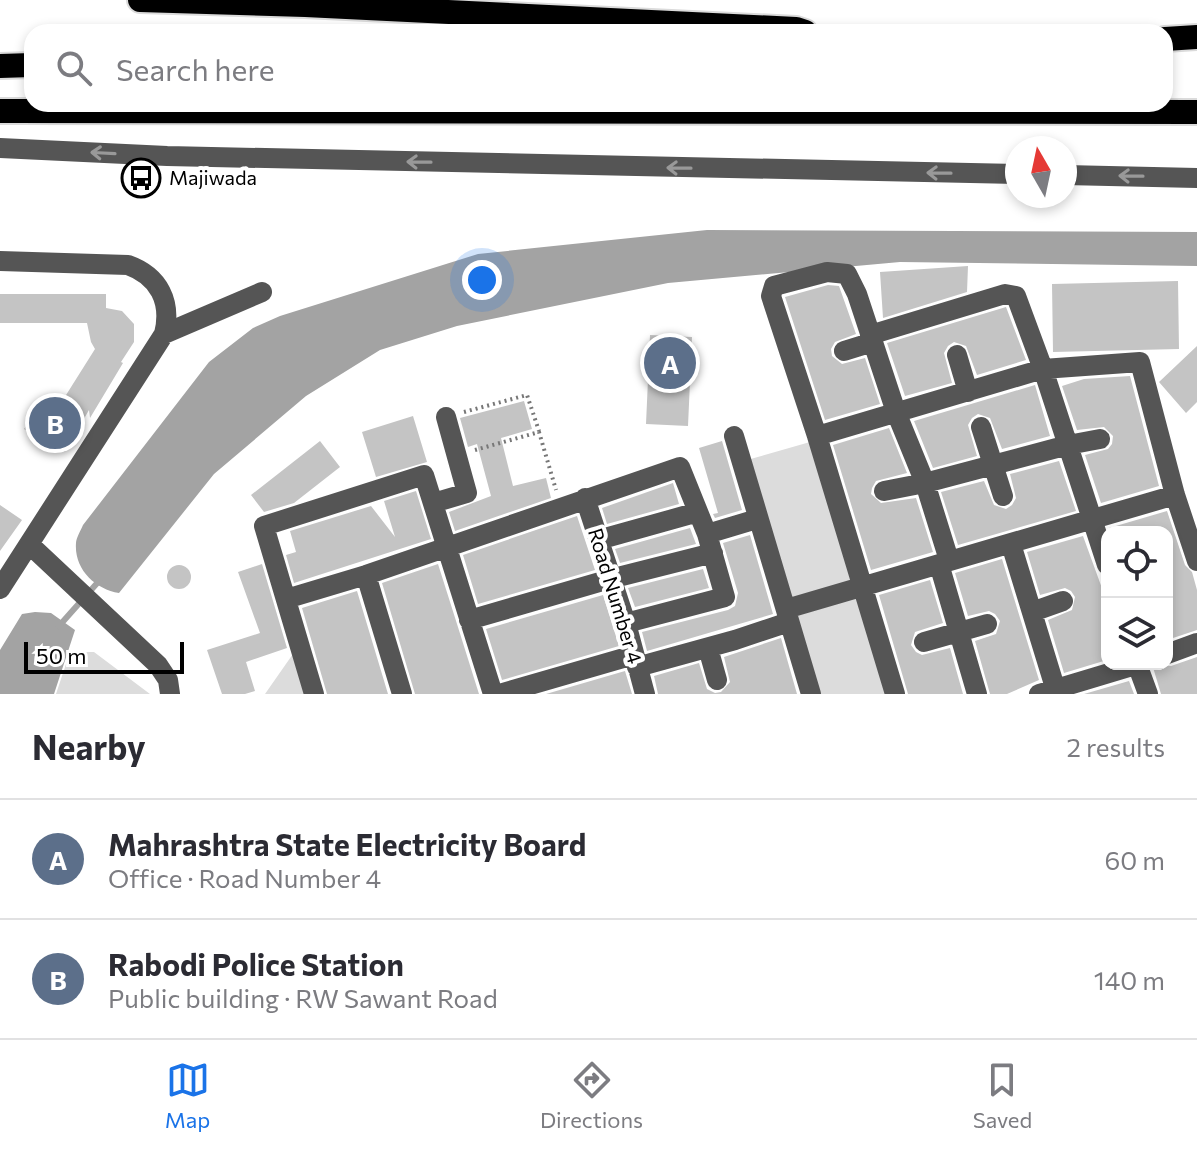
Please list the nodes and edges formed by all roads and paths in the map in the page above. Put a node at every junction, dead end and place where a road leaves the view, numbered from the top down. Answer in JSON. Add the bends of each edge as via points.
{"nodes":[{"id":1,"x":140,"y":0,"type":"edge"},
{"id":2,"x":684,"y":24,"type":"edge"},
{"id":3,"x":1197,"y":37,"type":"edge"},
{"id":4,"x":1173,"y":38,"type":"edge"},
{"id":5,"x":24,"y":65,"type":"edge"},
{"id":6,"x":0,"y":66,"type":"edge"},
{"id":7,"x":0,"y":111,"type":"edge"},
{"id":8,"x":24,"y":111,"type":"edge"},
{"id":9,"x":1173,"y":112,"type":"edge"},
{"id":10,"x":1197,"y":112,"type":"edge"},
{"id":11,"x":0,"y":148,"type":"edge"},
{"id":12,"x":1005,"y":174,"type":"edge"},
{"id":13,"x":1077,"y":175,"type":"edge"},
{"id":14,"x":1197,"y":178,"type":"edge"},
{"id":15,"x":0,"y":261,"type":"edge"},
{"id":16,"x":262,"y":292,"type":"dead end"},
{"id":17,"x":164,"y":334,"type":"junction"},
{"id":18,"x":872,"y":338,"type":"junction"},
{"id":19,"x":844,"y":351,"type":"dead end"},
{"id":20,"x":957,"y":355,"type":"dead end"},
{"id":21,"x":1043,"y":369,"type":"junction"},
{"id":22,"x":968,"y":392,"type":"junction"},
{"id":23,"x":896,"y":412,"type":"junction"},
{"id":24,"x":446,"y":417,"type":"joint"},
{"id":25,"x":981,"y":427,"type":"dead end"},
{"id":26,"x":539,"y":432,"type":"junction"},
{"id":27,"x":734,"y":436,"type":"dead end"},
{"id":28,"x":817,"y":436,"type":"junction"},
{"id":29,"x":1100,"y":439,"type":"dead end"},
{"id":30,"x":1068,"y":445,"type":"junction"},
{"id":31,"x":457,"y":455,"type":"junction"},
{"id":32,"x":993,"y":464,"type":"junction"},
{"id":33,"x":925,"y":483,"type":"junction"},
{"id":34,"x":884,"y":491,"type":"dead end"},
{"id":35,"x":1175,"y":495,"type":"junction"},
{"id":36,"x":1003,"y":496,"type":"dead end"},
{"id":37,"x":585,"y":498,"type":"junction"},
{"id":38,"x":433,"y":503,"type":"junction"},
{"id":39,"x":561,"y":507,"type":"junction"},
{"id":40,"x":698,"y":512,"type":"junction"},
{"id":41,"x":757,"y":519,"type":"junction"},
{"id":42,"x":1091,"y":519,"type":"junction"},
{"id":43,"x":598,"y":540,"type":"junction"},
{"id":44,"x":29,"y":544,"type":"junction"},
{"id":45,"x":710,"y":544,"type":"junction"},
{"id":46,"x":1011,"y":544,"type":"junction"},
{"id":47,"x":446,"y":545,"type":"junction"},
{"id":48,"x":1101,"y":548,"type":"edge"},
{"id":49,"x":1197,"y":561,"type":"edge"},
{"id":50,"x":944,"y":562,"type":"junction"},
{"id":51,"x":366,"y":575,"type":"junction"},
{"id":52,"x":610,"y":579,"type":"junction"},
{"id":53,"x":861,"y":587,"type":"junction"},
{"id":54,"x":0,"y":589,"type":"edge"},
{"id":55,"x":286,"y":599,"type":"junction"},
{"id":56,"x":1063,"y":601,"type":"dead end"},
{"id":57,"x":1032,"y":612,"type":"junction"},
{"id":58,"x":788,"y":616,"type":"junction"},
{"id":59,"x":469,"y":620,"type":"junction"},
{"id":60,"x":626,"y":623,"type":"junction"},
{"id":61,"x":987,"y":624,"type":"dead end"},
{"id":62,"x":959,"y":632,"type":"junction"},
{"id":63,"x":924,"y":642,"type":"dead end"},
{"id":64,"x":1197,"y":643,"type":"edge"},
{"id":65,"x":708,"y":648,"type":"junction"},
{"id":66,"x":1173,"y":652,"type":"edge"},
{"id":67,"x":636,"y":661,"type":"junction"},
{"id":68,"x":1119,"y":670,"type":"edge"},
{"id":69,"x":1140,"y":670,"type":"edge"},
{"id":70,"x":717,"y":680,"type":"dead end"},
{"id":71,"x":1050,"y":692,"type":"edge"},
{"id":72,"x":491,"y":693,"type":"edge"},
{"id":73,"x":170,"y":694,"type":"edge"},
{"id":74,"x":314,"y":694,"type":"edge"},
{"id":75,"x":402,"y":694,"type":"edge"},
{"id":76,"x":645,"y":694,"type":"edge"},
{"id":77,"x":811,"y":694,"type":"edge"},
{"id":78,"x":895,"y":694,"type":"edge"},
{"id":79,"x":977,"y":694,"type":"edge"},
{"id":80,"x":1148,"y":694,"type":"edge"}],
"edges":[{"from":1,"to":2,"type":"highway"},
{"from":3,"to":4,"type":"highway"},
{"from":5,"to":6,"type":"highway"},
{"from":7,"to":8,"type":"highway"},
{"from":9,"to":10,"type":"highway"},
{"from":12,"to":11,"type":"street","one_way":true},
{"from":14,"to":13,"type":"street","one_way":true},
{"from":15,"to":17,"type":"street","via":[[115,263],[139,269],[164,297]]},
{"from":16,"to":17,"type":"street"},
{"from":17,"to":44,"type":"street"},
{"from":18,"to":19,"type":"street"},
{"from":18,"to":21,"type":"street","via":[[1005,294],[1016,296]]},
{"from":18,"to":23,"type":"street"},
{"from":18,"to":28,"type":"street","via":[[847,274],[827,272],[774,286],[771,296]]},
{"from":20,"to":22,"type":"street"},
{"from":21,"to":22,"type":"street"},
{"from":21,"to":30,"type":"street"},
{"from":21,"to":35,"type":"street","via":[[1140,362]]},
{"from":22,"to":23,"type":"street"},
{"from":23,"to":28,"type":"street"},
{"from":23,"to":33,"type":"street"},
{"from":24,"to":26,"type":"path","via":[[527,395]]},
{"from":24,"to":31,"type":"street"},
{"from":25,"to":32,"type":"street"},
{"from":26,"to":31,"type":"path"},
{"from":26,"to":39,"type":"path"},
{"from":27,"to":41,"type":"street"},
{"from":28,"to":53,"type":"street"},
{"from":29,"to":30,"type":"street"},
{"from":30,"to":32,"type":"street"},
{"from":30,"to":42,"type":"street"},
{"from":31,"to":38,"type":"street","via":[[467,493]]},
{"from":32,"to":33,"type":"street"},
{"from":32,"to":36,"type":"street"},
{"from":33,"to":34,"type":"street"},
{"from":33,"to":50,"type":"street"},
{"from":35,"to":42,"type":"street"},
{"from":35,"to":49,"type":"street"},
{"from":37,"to":39,"type":"street"},
{"from":37,"to":40,"type":"street","via":[[680,467]]},
{"from":37,"to":43,"type":"street","name":"Road Number 4"},
{"from":38,"to":47,"type":"street"},
{"from":38,"to":55,"type":"street","via":[[424,475],[264,526]]},
{"from":39,"to":47,"type":"street"},
{"from":40,"to":43,"type":"street"},
{"from":40,"to":45,"type":"street"},
{"from":41,"to":45,"type":"street"},
{"from":41,"to":58,"type":"street"},
{"from":42,"to":46,"type":"street"},
{"from":42,"to":48,"type":"street"},
{"from":43,"to":52,"type":"street","name":"Road Number 4"},
{"from":44,"to":54,"type":"street"},
{"from":44,"to":73,"type":"street","via":[[158,665]]},
{"from":45,"to":52,"type":"street"},
{"from":45,"to":60,"type":"street","via":[[725,597]]},
{"from":46,"to":50,"type":"street"},
{"from":46,"to":57,"type":"street"},
{"from":47,"to":51,"type":"street"},
{"from":47,"to":59,"type":"street"},
{"from":50,"to":53,"type":"street"},
{"from":50,"to":62,"type":"street"},
{"from":51,"to":55,"type":"street"},
{"from":51,"to":75,"type":"street"},
{"from":52,"to":59,"type":"street"},
{"from":52,"to":60,"type":"street","name":"Road Number 4"},
{"from":53,"to":58,"type":"street"},
{"from":53,"to":78,"type":"street"},
{"from":55,"to":74,"type":"street"},
{"from":56,"to":57,"type":"street"},
{"from":57,"to":71,"type":"street"},
{"from":58,"to":65,"type":"street"},
{"from":58,"to":77,"type":"street"},
{"from":59,"to":72,"type":"street"},
{"from":60,"to":67,"type":"street","name":"Road Number 4"},
{"from":61,"to":62,"type":"street"},
{"from":62,"to":63,"type":"street"},
{"from":62,"to":79,"type":"street"},
{"from":64,"to":66,"type":"street"},
{"from":65,"to":67,"type":"street"},
{"from":65,"to":70,"type":"street"},
{"from":67,"to":72,"type":"street"},
{"from":67,"to":76,"type":"street","name":"Road Number 4"},
{"from":68,"to":71,"type":"street"},
{"from":69,"to":80,"type":"street"}]}
